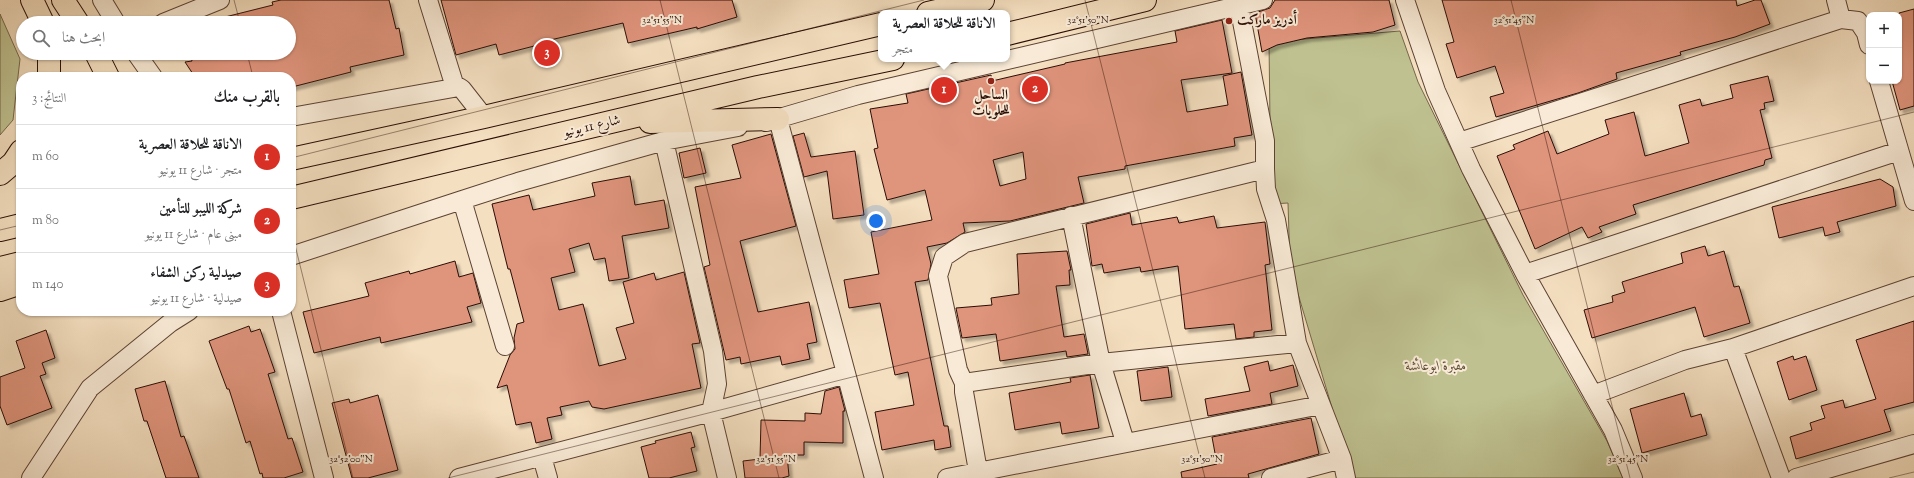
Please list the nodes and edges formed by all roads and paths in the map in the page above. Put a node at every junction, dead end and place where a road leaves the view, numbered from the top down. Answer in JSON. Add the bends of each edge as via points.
{"nodes":[{"id":1,"x":32,"y":0,"type":"edge"},
{"id":2,"x":63,"y":0,"type":"edge"},
{"id":3,"x":102,"y":0,"type":"edge"},
{"id":4,"x":220,"y":0,"type":"edge"},
{"id":5,"x":428,"y":0,"type":"edge"},
{"id":6,"x":983,"y":0,"type":"edge"},
{"id":7,"x":1145,"y":0,"type":"edge"},
{"id":8,"x":1263,"y":0,"type":"edge"},
{"id":9,"x":1406,"y":0,"type":"edge"},
{"id":10,"x":1836,"y":0,"type":"edge"},
{"id":11,"x":1239,"y":6,"type":"junction"},
{"id":12,"x":941,"y":10,"type":"edge"},
{"id":13,"x":40,"y":16,"type":"edge"},
{"id":14,"x":73,"y":16,"type":"edge"},
{"id":15,"x":112,"y":16,"type":"edge"},
{"id":16,"x":180,"y":16,"type":"edge"},
{"id":17,"x":1841,"y":19,"type":"junction"},
{"id":18,"x":878,"y":25,"type":"edge"},
{"id":19,"x":1866,"y":32,"type":"edge"},
{"id":20,"x":1010,"y":33,"type":"edge"},
{"id":21,"x":49,"y":60,"type":"edge"},
{"id":22,"x":96,"y":60,"type":"edge"},
{"id":23,"x":98,"y":60,"type":"edge"},
{"id":24,"x":141,"y":60,"type":"edge"},
{"id":25,"x":1010,"y":60,"type":"edge"},
{"id":26,"x":879,"y":62,"type":"edge"},
{"id":27,"x":1001,"y":62,"type":"edge"},
{"id":28,"x":49,"y":72,"type":"edge"},
{"id":29,"x":100,"y":72,"type":"edge"},
{"id":30,"x":105,"y":72,"type":"edge"},
{"id":31,"x":149,"y":72,"type":"edge"},
{"id":32,"x":1880,"y":84,"type":"edge"},
{"id":33,"x":455,"y":87,"type":"junction"},
{"id":34,"x":296,"y":116,"type":"edge"},
{"id":35,"x":484,"y":117,"type":"junction"},
{"id":36,"x":778,"y":119,"type":"junction"},
{"id":37,"x":607,"y":123,"type":"junction"},
{"id":38,"x":664,"y":141,"type":"junction"},
{"id":39,"x":1458,"y":142,"type":"junction"},
{"id":40,"x":1899,"y":151,"type":"junction"},
{"id":41,"x":16,"y":158,"type":"edge"},
{"id":42,"x":296,"y":158,"type":"edge"},
{"id":43,"x":1265,"y":169,"type":"junction"},
{"id":44,"x":0,"y":174,"type":"edge"},
{"id":45,"x":296,"y":197,"type":"edge"},
{"id":46,"x":462,"y":200,"type":"junction"},
{"id":47,"x":1914,"y":201,"type":"edge"},
{"id":48,"x":1071,"y":216,"type":"junction"},
{"id":49,"x":16,"y":226,"type":"edge"},
{"id":50,"x":0,"y":230,"type":"edge"},
{"id":51,"x":296,"y":254,"type":"edge"},
{"id":52,"x":16,"y":264,"type":"edge"},
{"id":53,"x":0,"y":268,"type":"edge"},
{"id":54,"x":1525,"y":274,"type":"junction"},
{"id":55,"x":16,"y":285,"type":"edge"},
{"id":56,"x":1914,"y":286,"type":"edge"},
{"id":57,"x":0,"y":290,"type":"edge"},
{"id":58,"x":181,"y":316,"type":"edge"},
{"id":59,"x":282,"y":316,"type":"edge"},
{"id":60,"x":1297,"y":343,"type":"junction"},
{"id":61,"x":505,"y":346,"type":"dead end"},
{"id":62,"x":1733,"y":348,"type":"junction"},
{"id":63,"x":1101,"y":363,"type":"junction"},
{"id":64,"x":846,"y":374,"type":"junction"},
{"id":65,"x":964,"y":384,"type":"junction"},
{"id":66,"x":1593,"y":395,"type":"junction"},
{"id":67,"x":1321,"y":404,"type":"junction"},
{"id":68,"x":711,"y":412,"type":"junction"},
{"id":69,"x":1125,"y":442,"type":"junction"},
{"id":70,"x":1914,"y":444,"type":"edge"},
{"id":71,"x":542,"y":457,"type":"junction"},
{"id":72,"x":1342,"y":460,"type":"junction"},
{"id":73,"x":978,"y":471,"type":"junction"},
{"id":74,"x":32,"y":477,"type":"edge"},
{"id":75,"x":324,"y":478,"type":"edge"},
{"id":76,"x":458,"y":478,"type":"edge"},
{"id":77,"x":548,"y":478,"type":"edge"},
{"id":78,"x":727,"y":478,"type":"edge"},
{"id":79,"x":874,"y":478,"type":"edge"},
{"id":80,"x":947,"y":478,"type":"edge"},
{"id":81,"x":1271,"y":478,"type":"edge"},
{"id":82,"x":1346,"y":478,"type":"edge"},
{"id":83,"x":1633,"y":478,"type":"edge"},
{"id":84,"x":1781,"y":478,"type":"edge"},
{"id":85,"x":1796,"y":478,"type":"edge"}],
"edges":[{"from":1,"to":13,"type":"highway"},
{"from":2,"to":14,"type":"highway"},
{"from":3,"to":15,"type":"street"},
{"from":4,"to":16,"type":"street"},
{"from":5,"to":33,"type":"street"},
{"from":6,"to":12,"type":"highway"},
{"from":7,"to":20,"type":"highway"},
{"from":8,"to":11,"type":"street"},
{"from":9,"to":39,"type":"street","via":[[1436,91]]},
{"from":10,"to":17,"type":"street"},
{"from":11,"to":25,"type":"street"},
{"from":11,"to":43,"type":"street","via":[[1265,141]]},
{"from":17,"to":19,"type":"street","via":[[1858,21]]},
{"from":17,"to":39,"type":"street"},
{"from":18,"to":35,"type":"highway"},
{"from":21,"to":28,"type":"highway"},
{"from":22,"to":29,"type":"highway"},
{"from":23,"to":30,"type":"highway"},
{"from":24,"to":31,"type":"street"},
{"from":26,"to":37,"type":"highway","name":"شارع 11 يونيو"},
{"from":27,"to":36,"type":"street","via":[[858,95]]},
{"from":32,"to":40,"type":"street"},
{"from":33,"to":34,"type":"street"},
{"from":33,"to":35,"type":"street","via":[[462,89]]},
{"from":35,"to":42,"type":"highway"},
{"from":36,"to":37,"type":"highway"},
{"from":36,"to":38,"type":"street"},
{"from":36,"to":64,"type":"street"},
{"from":37,"to":45,"type":"highway","name":"شارع 11 يونيو"},
{"from":38,"to":46,"type":"street"},
{"from":38,"to":68,"type":"street","via":[[714,351],[717,384]]},
{"from":39,"to":54,"type":"street"},
{"from":40,"to":47,"type":"street"},
{"from":40,"to":54,"type":"street"},
{"from":41,"to":44,"type":"highway"},
{"from":43,"to":48,"type":"street"},
{"from":43,"to":60,"type":"street","via":[[1266,189],[1276,220]]},
{"from":46,"to":51,"type":"street"},
{"from":46,"to":61,"type":"street"},
{"from":48,"to":63,"type":"street"},
{"from":48,"to":65,"type":"street","via":[[965,243],[944,257],[938,276],[958,370]]},
{"from":49,"to":50,"type":"highway"},
{"from":52,"to":53,"type":"highway"},
{"from":54,"to":66,"type":"street"},
{"from":55,"to":57,"type":"highway"},
{"from":56,"to":62,"type":"street"},
{"from":58,"to":74,"type":"street","via":[[90,388]]},
{"from":59,"to":75,"type":"street"},
{"from":60,"to":63,"type":"street"},
{"from":60,"to":67,"type":"street"},
{"from":62,"to":66,"type":"street","via":[[1685,360]]},
{"from":62,"to":84,"type":"street"},
{"from":63,"to":65,"type":"street"},
{"from":63,"to":69,"type":"street"},
{"from":64,"to":68,"type":"street"},
{"from":64,"to":79,"type":"street"},
{"from":65,"to":73,"type":"street"},
{"from":66,"to":83,"type":"street"},
{"from":67,"to":69,"type":"street"},
{"from":67,"to":72,"type":"street"},
{"from":68,"to":71,"type":"street"},
{"from":68,"to":78,"type":"street"},
{"from":69,"to":73,"type":"street"},
{"from":70,"to":85,"type":"street"},
{"from":71,"to":76,"type":"street"},
{"from":71,"to":77,"type":"street"},
{"from":72,"to":81,"type":"street"},
{"from":72,"to":82,"type":"street"},
{"from":73,"to":80,"type":"street"}]}
